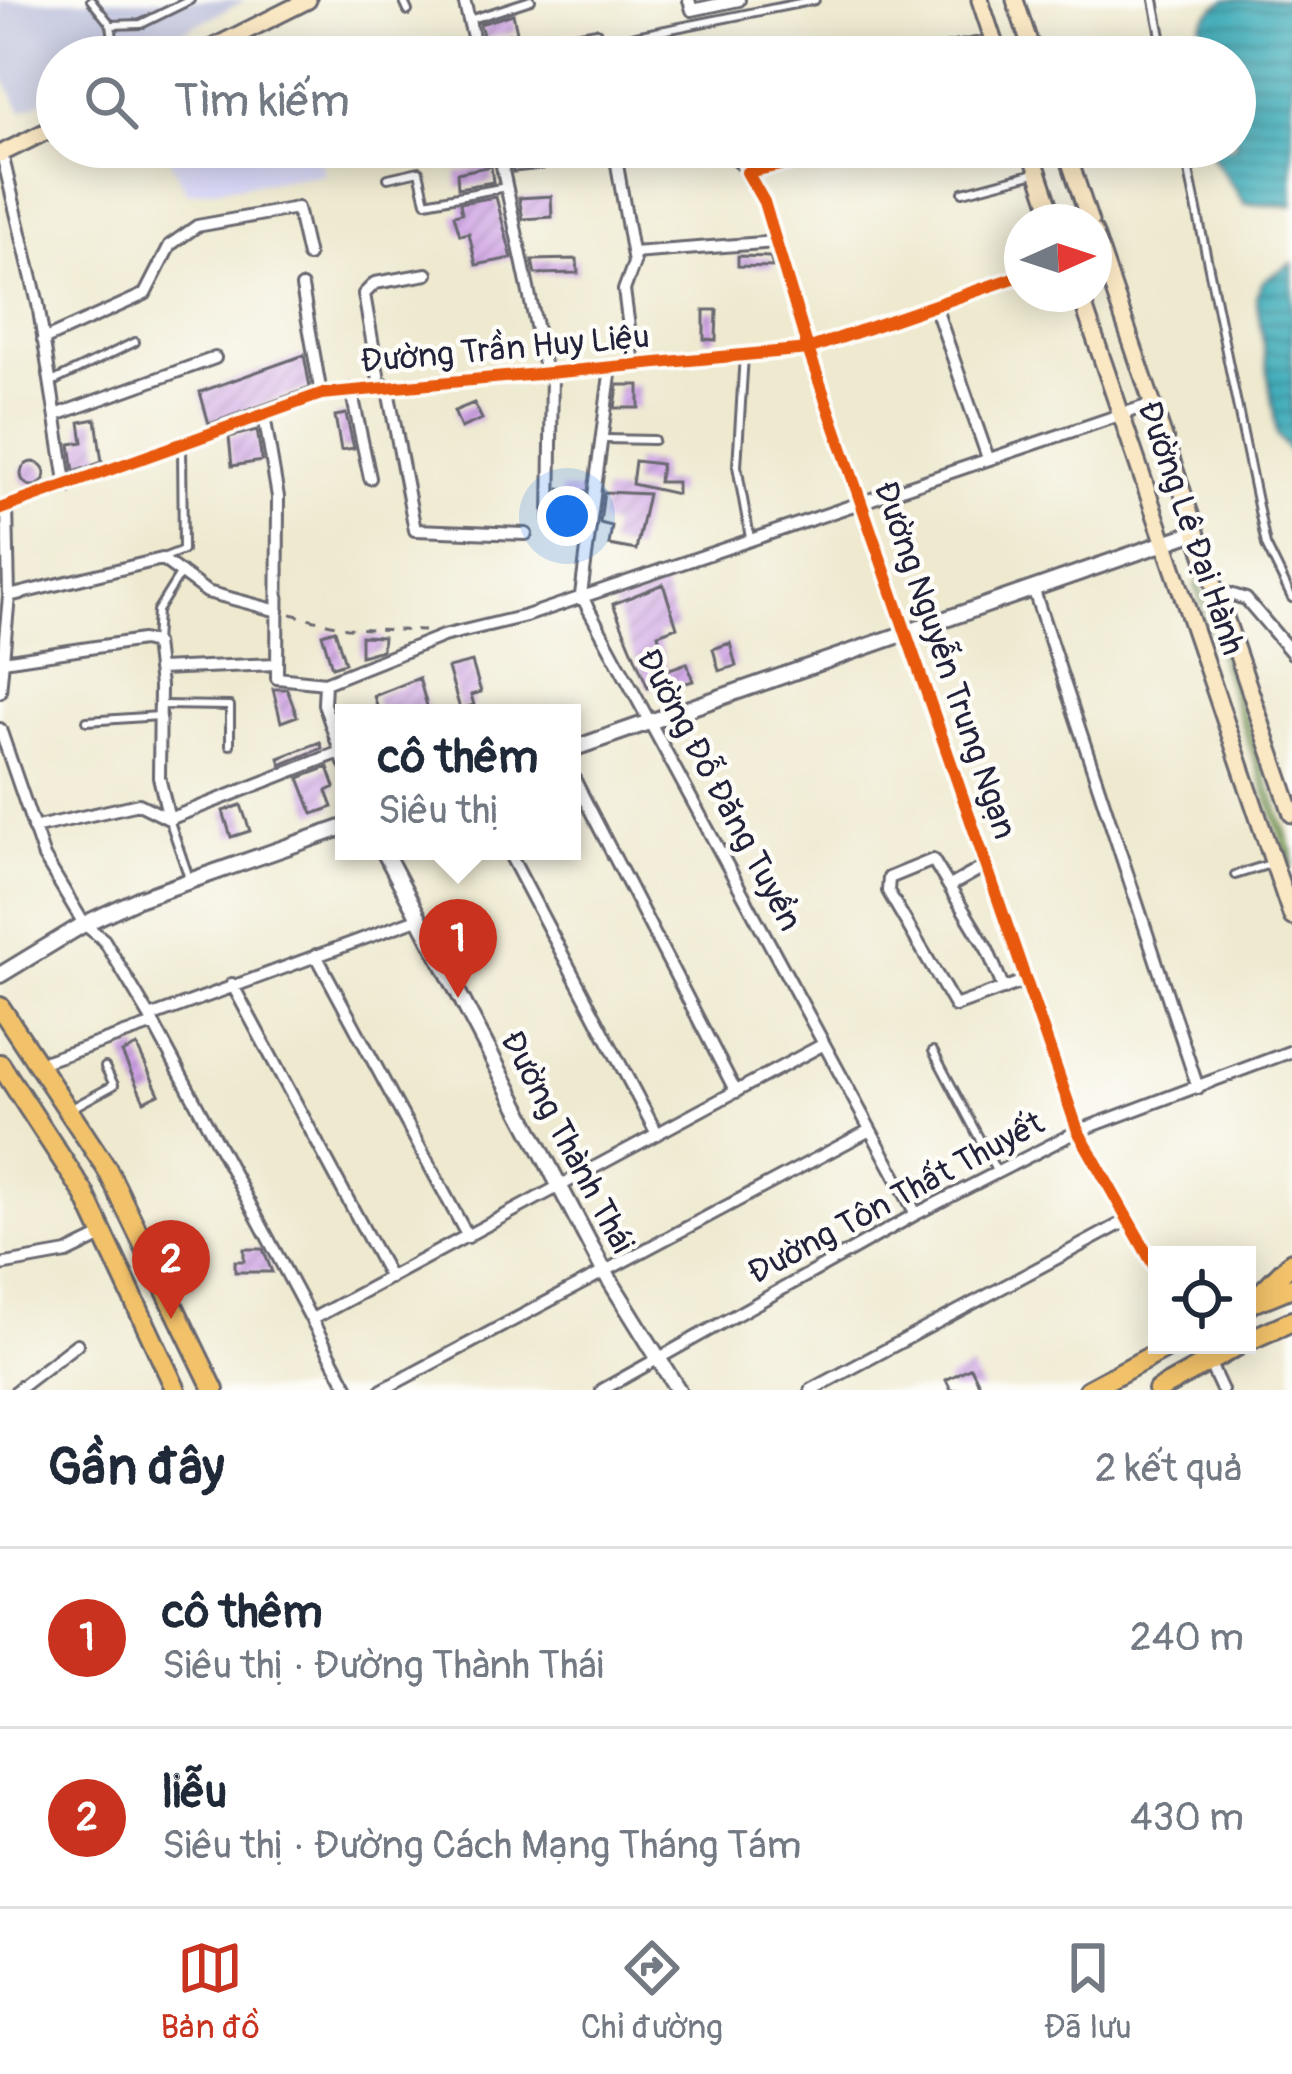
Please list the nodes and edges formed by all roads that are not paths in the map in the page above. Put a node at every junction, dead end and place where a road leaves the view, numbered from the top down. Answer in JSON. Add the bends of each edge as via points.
{"nodes":[{"id":1,"x":91,"y":0,"type":"edge"},
{"id":2,"x":190,"y":0,"type":"edge"},
{"id":3,"x":308,"y":0,"type":"edge"},
{"id":4,"x":403,"y":0,"type":"edge"},
{"id":5,"x":464,"y":0,"type":"edge"},
{"id":6,"x":531,"y":0,"type":"edge"},
{"id":7,"x":689,"y":0,"type":"edge"},
{"id":8,"x":740,"y":0,"type":"edge"},
{"id":9,"x":815,"y":0,"type":"edge"},
{"id":10,"x":980,"y":0,"type":"edge"},
{"id":11,"x":1015,"y":0,"type":"edge"},
{"id":12,"x":1154,"y":0,"type":"edge"},
{"id":13,"x":408,"y":11,"type":"dead end"},
{"id":14,"x":469,"y":20,"type":"junction"},
{"id":15,"x":111,"y":25,"type":"junction"},
{"id":16,"x":597,"y":32,"type":"dead end"},
{"id":17,"x":113,"y":36,"type":"edge"},
{"id":18,"x":236,"y":36,"type":"edge"},
{"id":19,"x":473,"y":36,"type":"edge"},
{"id":20,"x":576,"y":36,"type":"edge"},
{"id":21,"x":636,"y":36,"type":"edge"},
{"id":22,"x":992,"y":36,"type":"edge"},
{"id":23,"x":1027,"y":36,"type":"edge"},
{"id":24,"x":1161,"y":36,"type":"edge"},
{"id":25,"x":36,"y":136,"type":"edge"},
{"id":26,"x":1,"y":154,"type":"edge"},
{"id":27,"x":502,"y":168,"type":"edge"},
{"id":28,"x":618,"y":168,"type":"edge"},
{"id":29,"x":744,"y":168,"type":"edge"},
{"id":30,"x":766,"y":168,"type":"edge"},
{"id":31,"x":1037,"y":168,"type":"edge"},
{"id":32,"x":1072,"y":168,"type":"edge"},
{"id":33,"x":1188,"y":168,"type":"edge"},
{"id":34,"x":747,"y":172,"type":"junction"},
{"id":35,"x":1038,"y":172,"type":"junction"},
{"id":36,"x":388,"y":178,"type":"dead end"},
{"id":37,"x":506,"y":187,"type":"junction"},
{"id":38,"x":963,"y":192,"type":"dead end"},
{"id":39,"x":1049,"y":204,"type":"edge"},
{"id":40,"x":1084,"y":204,"type":"edge"},
{"id":41,"x":776,"y":242,"type":"junction"},
{"id":42,"x":633,"y":253,"type":"junction"},
{"id":43,"x":308,"y":256,"type":"dead end"},
{"id":44,"x":427,"y":274,"type":"dead end"},
{"id":45,"x":1004,"y":281,"type":"edge"},
{"id":46,"x":1112,"y":285,"type":"edge"},
{"id":47,"x":302,"y":287,"type":"dead end"},
{"id":48,"x":935,"y":306,"type":"junction"},
{"id":49,"x":1086,"y":312,"type":"edge"},
{"id":50,"x":44,"y":340,"type":"junction"},
{"id":51,"x":135,"y":342,"type":"dead end"},
{"id":52,"x":808,"y":349,"type":"junction"},
{"id":53,"x":744,"y":355,"type":"junction"},
{"id":54,"x":214,"y":358,"type":"dead end"},
{"id":55,"x":634,"y":365,"type":"junction"},
{"id":56,"x":611,"y":367,"type":"junction"},
{"id":57,"x":549,"y":373,"type":"junction"},
{"id":58,"x":50,"y":383,"type":"junction"},
{"id":59,"x":383,"y":386,"type":"junction"},
{"id":60,"x":352,"y":389,"type":"junction"},
{"id":61,"x":321,"y":394,"type":"junction"},
{"id":62,"x":1152,"y":404,"type":"junction"},
{"id":63,"x":1120,"y":414,"type":"junction"},
{"id":64,"x":56,"y":415,"type":"junction"},
{"id":65,"x":264,"y":415,"type":"junction"},
{"id":66,"x":600,"y":440,"type":"junction"},
{"id":67,"x":654,"y":440,"type":"dead end"},
{"id":68,"x":182,"y":446,"type":"junction"},
{"id":69,"x":988,"y":458,"type":"junction"},
{"id":70,"x":370,"y":478,"type":"dead end"},
{"id":71,"x":67,"y":488,"type":"junction"},
{"id":72,"x":862,"y":499,"type":"junction"},
{"id":73,"x":3,"y":508,"type":"edge"},
{"id":74,"x":550,"y":517,"type":"dead end"},
{"id":75,"x":1196,"y":532,"type":"junction"},
{"id":76,"x":526,"y":534,"type":"dead end"},
{"id":77,"x":750,"y":538,"type":"junction"},
{"id":78,"x":1164,"y":543,"type":"junction"},
{"id":79,"x":161,"y":559,"type":"junction"},
{"id":80,"x":182,"y":571,"type":"junction"},
{"id":81,"x":1216,"y":590,"type":"junction"},
{"id":82,"x":1034,"y":591,"type":"junction"},
{"id":83,"x":580,"y":595,"type":"junction"},
{"id":84,"x":9,"y":596,"type":"junction"},
{"id":85,"x":1292,"y":598,"type":"edge"},
{"id":86,"x":278,"y":611,"type":"junction"},
{"id":87,"x":910,"y":634,"type":"junction"},
{"id":88,"x":154,"y":643,"type":"junction"},
{"id":89,"x":1292,"y":653,"type":"edge"},
{"id":90,"x":3,"y":661,"type":"junction"},
{"id":91,"x":277,"y":664,"type":"junction"},
{"id":92,"x":159,"y":669,"type":"junction"},
{"id":93,"x":326,"y":682,"type":"junction"},
{"id":94,"x":0,"y":692,"type":"edge"},
{"id":95,"x":159,"y":711,"type":"junction"},
{"id":96,"x":652,"y":719,"type":"junction"},
{"id":97,"x":87,"y":722,"type":"dead end"},
{"id":98,"x":0,"y":729,"type":"edge"},
{"id":99,"x":335,"y":737,"type":"edge"},
{"id":100,"x":230,"y":745,"type":"dead end"},
{"id":101,"x":581,"y":746,"type":"edge"},
{"id":102,"x":335,"y":760,"type":"edge"},
{"id":103,"x":581,"y":792,"type":"edge"},
{"id":104,"x":1292,"y":814,"type":"edge"},
{"id":105,"x":169,"y":819,"type":"junction"},
{"id":106,"x":33,"y":828,"type":"junction"},
{"id":107,"x":335,"y":830,"type":"edge"},
{"id":108,"x":388,"y":860,"type":"edge"},
{"id":109,"x":513,"y":860,"type":"edge"},
{"id":110,"x":1273,"y":862,"type":"junction"},
{"id":111,"x":987,"y":865,"type":"junction"},
{"id":112,"x":1235,"y":875,"type":"dead end"},
{"id":113,"x":190,"y":881,"type":"junction"},
{"id":114,"x":950,"y":886,"type":"junction"},
{"id":115,"x":1292,"y":917,"type":"edge"},
{"id":116,"x":417,"y":919,"type":"junction"},
{"id":117,"x":85,"y":923,"type":"junction"},
{"id":118,"x":316,"y":955,"type":"junction"},
{"id":119,"x":0,"y":975,"type":"edge"},
{"id":120,"x":1027,"y":980,"type":"junction"},
{"id":121,"x":232,"y":983,"type":"junction"},
{"id":122,"x":1004,"y":989,"type":"junction"},
{"id":123,"x":0,"y":1006,"type":"edge"},
{"id":124,"x":152,"y":1021,"type":"junction"},
{"id":125,"x":824,"y":1044,"type":"junction"},
{"id":126,"x":934,"y":1051,"type":"dead end"},
{"id":127,"x":1292,"y":1051,"type":"edge"},
{"id":128,"x":0,"y":1064,"type":"edge"},
{"id":129,"x":40,"y":1064,"type":"junction"},
{"id":130,"x":105,"y":1066,"type":"dead end"},
{"id":131,"x":1198,"y":1088,"type":"junction"},
{"id":132,"x":736,"y":1092,"type":"junction"},
{"id":133,"x":69,"y":1110,"type":"junction"},
{"id":134,"x":870,"y":1130,"type":"junction"},
{"id":135,"x":1078,"y":1131,"type":"junction"},
{"id":136,"x":657,"y":1134,"type":"junction"},
{"id":137,"x":997,"y":1173,"type":"junction"},
{"id":138,"x":560,"y":1185,"type":"junction"},
{"id":139,"x":916,"y":1214,"type":"junction"},
{"id":140,"x":1126,"y":1221,"type":"junction"},
{"id":141,"x":104,"y":1235,"type":"junction"},
{"id":142,"x":468,"y":1237,"type":"junction"},
{"id":143,"x":1148,"y":1256,"type":"edge"},
{"id":144,"x":1292,"y":1262,"type":"edge"},
{"id":145,"x":0,"y":1265,"type":"edge"},
{"id":146,"x":604,"y":1271,"type":"junction"},
{"id":147,"x":390,"y":1278,"type":"junction"},
{"id":148,"x":1292,"y":1287,"type":"edge"},
{"id":149,"x":1256,"y":1297,"type":"edge"},
{"id":150,"x":1256,"y":1302,"type":"edge"},
{"id":151,"x":314,"y":1318,"type":"junction"},
{"id":152,"x":1292,"y":1325,"type":"edge"},
{"id":153,"x":1256,"y":1337,"type":"edge"},
{"id":154,"x":77,"y":1344,"type":"dead end"},
{"id":155,"x":1155,"y":1354,"type":"edge"},
{"id":156,"x":1223,"y":1354,"type":"edge"},
{"id":157,"x":657,"y":1360,"type":"junction"},
{"id":158,"x":1209,"y":1362,"type":"junction"},
{"id":159,"x":17,"y":1390,"type":"edge"},
{"id":160,"x":176,"y":1390,"type":"edge"},
{"id":161,"x":214,"y":1390,"type":"edge"},
{"id":162,"x":349,"y":1390,"type":"edge"},
{"id":163,"x":382,"y":1390,"type":"edge"},
{"id":164,"x":602,"y":1390,"type":"edge"},
{"id":165,"x":678,"y":1390,"type":"edge"},
{"id":166,"x":811,"y":1390,"type":"edge"},
{"id":167,"x":1088,"y":1390,"type":"edge"},
{"id":168,"x":1158,"y":1390,"type":"edge"},
{"id":169,"x":1222,"y":1390,"type":"edge"}],
"edges":[{"from":1,"to":15,"type":"lane"},
{"from":2,"to":15,"type":"lane","via":[[141,24]]},
{"from":3,"to":18,"type":"main road"},
{"from":4,"to":13,"type":"lane"},
{"from":5,"to":14,"type":"street"},
{"from":6,"to":14,"type":"lane"},
{"from":7,"to":8,"type":"street","via":[[692,10]]},
{"from":9,"to":21,"type":"lane"},
{"from":10,"to":22,"type":"main road"},
{"from":11,"to":23,"type":"main road"},
{"from":12,"to":24,"type":"lane"},
{"from":14,"to":19,"type":"street"},
{"from":15,"to":17,"type":"lane"},
{"from":16,"to":20,"type":"lane"},
{"from":25,"to":26,"type":"main road"},
{"from":26,"to":50,"type":"street"},
{"from":27,"to":37,"type":"street"},
{"from":28,"to":42,"type":"street"},
{"from":29,"to":34,"type":"street","name":"Đường Nguyễn Trung Ngạn"},
{"from":30,"to":34,"type":"street"},
{"from":31,"to":35,"type":"main road"},
{"from":32,"to":40,"type":"main road"},
{"from":33,"to":85,"type":"lane","via":[[1266,544]]},
{"from":34,"to":41,"type":"street","name":"Đường Nguyễn Trung Ngạn"},
{"from":35,"to":38,"type":"lane"},
{"from":35,"to":39,"type":"main road"},
{"from":36,"to":37,"type":"lane","via":[[419,171],[426,202]]},
{"from":37,"to":57,"type":"street"},
{"from":41,"to":42,"type":"street"},
{"from":41,"to":52,"type":"street","name":"Đường Nguyễn Trung Ngạn"},
{"from":42,"to":55,"type":"street","via":[[624,290]]},
{"from":43,"to":50,"type":"street","via":[[298,208],[197,226],[170,245],[145,293]]},
{"from":44,"to":59,"type":"street","via":[[368,286],[364,304]]},
{"from":45,"to":48,"type":"street","name":"Đường Trần Huy Liệu"},
{"from":46,"to":62,"type":"main road","name":"Đường Lê Đại Hành"},
{"from":47,"to":61,"type":"street","name":"Đường Trần Huy Liệu"},
{"from":48,"to":52,"type":"street","name":"Đường Trần Huy Liệu"},
{"from":48,"to":69,"type":"street"},
{"from":49,"to":63,"type":"main road","name":"Đường Lê Đại Hành"},
{"from":50,"to":58,"type":"street"},
{"from":51,"to":58,"type":"lane"},
{"from":52,"to":53,"type":"street","name":"Đường Trần Huy Liệu"},
{"from":52,"to":72,"type":"street","name":"Đường Nguyễn Trung Ngạn"},
{"from":53,"to":55,"type":"street","name":"Đường Trần Huy Liệu"},
{"from":53,"to":77,"type":"lane","via":[[736,466]]},
{"from":54,"to":64,"type":"street"},
{"from":55,"to":56,"type":"street","name":"Đường Trần Huy Liệu"},
{"from":56,"to":57,"type":"street","name":"Đường Trần Huy Liệu"},
{"from":56,"to":66,"type":"street"},
{"from":57,"to":59,"type":"street","name":"Đường Trần Huy Liệu"},
{"from":57,"to":74,"type":"street"},
{"from":58,"to":64,"type":"street"},
{"from":59,"to":60,"type":"street","name":"Đường Trần Huy Liệu"},
{"from":59,"to":76,"type":"street","via":[[415,530]]},
{"from":60,"to":61,"type":"street","name":"Đường Trần Huy Liệu"},
{"from":60,"to":70,"type":"street"},
{"from":61,"to":65,"type":"street","name":"Đường Trần Huy Liệu"},
{"from":62,"to":63,"type":"street"},
{"from":62,"to":75,"type":"main road","name":"Đường Lê Đại Hành"},
{"from":63,"to":69,"type":"street"},
{"from":63,"to":78,"type":"main road","name":"Đường Lê Đại Hành"},
{"from":64,"to":71,"type":"street"},
{"from":65,"to":68,"type":"street","name":"Đường Trần Huy Liệu"},
{"from":65,"to":86,"type":"street","via":[[278,496]]},
{"from":66,"to":67,"type":"lane"},
{"from":66,"to":83,"type":"street"},
{"from":68,"to":71,"type":"street","name":"Đường Trần Huy Liệu"},
{"from":68,"to":79,"type":"lane","via":[[183,550]]},
{"from":69,"to":72,"type":"street"},
{"from":71,"to":73,"type":"street","name":"Đường Trần Huy Liệu"},
{"from":72,"to":77,"type":"street"},
{"from":72,"to":87,"type":"street","name":"Đường Nguyễn Trung Ngạn"},
{"from":73,"to":84,"type":"street"},
{"from":75,"to":78,"type":"street"},
{"from":75,"to":81,"type":"main road","name":"Đường Lê Đại Hành"},
{"from":77,"to":83,"type":"street"},
{"from":78,"to":82,"type":"street"},
{"from":78,"to":110,"type":"main road","name":"Đường Lê Đại Hành"},
{"from":79,"to":80,"type":"street"},
{"from":79,"to":84,"type":"street"},
{"from":80,"to":86,"type":"street","via":[[207,592]]},
{"from":80,"to":88,"type":"lane","via":[[157,611]]},
{"from":81,"to":89,"type":"street","via":[[1246,598]]},
{"from":81,"to":104,"type":"main road","name":"Đường Lê Đại Hành"},
{"from":82,"to":87,"type":"street"},
{"from":82,"to":131,"type":"street"},
{"from":83,"to":93,"type":"street"},
{"from":83,"to":96,"type":"street","name":"Đường Đỗ Đăng Tuyển"},
{"from":84,"to":90,"type":"street"},
{"from":86,"to":91,"type":"street"},
{"from":87,"to":96,"type":"street"},
{"from":87,"to":111,"type":"street","name":"Đường Nguyễn Trung Ngạn"},
{"from":88,"to":90,"type":"street"},
{"from":88,"to":92,"type":"street"},
{"from":90,"to":94,"type":"street"},
{"from":91,"to":92,"type":"street"},
{"from":91,"to":93,"type":"street","via":[[277,678]]},
{"from":92,"to":95,"type":"street"},
{"from":93,"to":99,"type":"street"},
{"from":95,"to":97,"type":"lane"},
{"from":95,"to":100,"type":"lane","via":[[230,706]]},
{"from":95,"to":105,"type":"street","via":[[159,777]]},
{"from":96,"to":101,"type":"street"},
{"from":96,"to":125,"type":"street","name":"Đường Đỗ Đăng Tuyển"},
{"from":98,"to":106,"type":"street"},
{"from":102,"to":105,"type":"street"},
{"from":103,"to":132,"type":"street"},
{"from":105,"to":106,"type":"street","via":[[139,804]]},
{"from":105,"to":113,"type":"lane"},
{"from":106,"to":117,"type":"street"},
{"from":107,"to":113,"type":"street"},
{"from":108,"to":116,"type":"street","name":"Đường Thành Thái"},
{"from":109,"to":136,"type":"street"},
{"from":110,"to":112,"type":"lane"},
{"from":110,"to":115,"type":"main road","name":"Đường Lê Đại Hành"},
{"from":111,"to":114,"type":"street"},
{"from":111,"to":120,"type":"street","name":"Đường Nguyễn Trung Ngạn"},
{"from":113,"to":117,"type":"street"},
{"from":114,"to":122,"type":"street"},
{"from":114,"to":122,"type":"street","via":[[928,859],[887,884],[950,1002],[964,1007]]},
{"from":116,"to":118,"type":"street"},
{"from":116,"to":138,"type":"street","name":"Đường Thành Thái"},
{"from":117,"to":119,"type":"street"},
{"from":117,"to":124,"type":"street","via":[[104,940]]},
{"from":118,"to":121,"type":"street"},
{"from":118,"to":142,"type":"street"},
{"from":120,"to":122,"type":"street"},
{"from":120,"to":135,"type":"street","name":"Đường Nguyễn Trung Ngạn"},
{"from":121,"to":124,"type":"street"},
{"from":121,"to":147,"type":"street"},
{"from":123,"to":129,"type":"main road"},
{"from":124,"to":129,"type":"street"},
{"from":124,"to":151,"type":"street"},
{"from":125,"to":132,"type":"street"},
{"from":125,"to":134,"type":"street","name":"Đường Đỗ Đăng Tuyển"},
{"from":126,"to":137,"type":"lane"},
{"from":127,"to":131,"type":"street","name":"Đường Tôn Thất Thuyết"},
{"from":128,"to":141,"type":"main road"},
{"from":129,"to":133,"type":"main road"},
{"from":130,"to":133,"type":"lane","via":[[114,1084]]},
{"from":131,"to":135,"type":"street","name":"Đường Tôn Thất Thuyết"},
{"from":132,"to":136,"type":"street"},
{"from":133,"to":161,"type":"main road","via":[[137,1226]]},
{"from":134,"to":139,"type":"street","name":"Đường Đỗ Đăng Tuyển"},
{"from":134,"to":146,"type":"street"},
{"from":135,"to":137,"type":"street","name":"Đường Tôn Thất Thuyết"},
{"from":135,"to":140,"type":"street","name":"Đường Nguyễn Trung Ngạn"},
{"from":136,"to":138,"type":"street"},
{"from":137,"to":139,"type":"street","name":"Đường Tôn Thất Thuyết"},
{"from":138,"to":142,"type":"street"},
{"from":138,"to":146,"type":"street","name":"Đường Thành Thái"},
{"from":139,"to":157,"type":"street","name":"Đường Tôn Thất Thuyết"},
{"from":140,"to":143,"type":"street","name":"Đường Nguyễn Trung Ngạn"},
{"from":140,"to":166,"type":"street"},
{"from":141,"to":145,"type":"street","via":[[67,1253]]},
{"from":141,"to":160,"type":"main road"},
{"from":142,"to":147,"type":"street"},
{"from":144,"to":149,"type":"main road"},
{"from":146,"to":157,"type":"street","name":"Đường Thành Thái"},
{"from":146,"to":163,"type":"street"},
{"from":147,"to":151,"type":"street"},
{"from":148,"to":150,"type":"main road"},
{"from":151,"to":162,"type":"street"},
{"from":152,"to":153,"type":"main road"},
{"from":154,"to":159,"type":"street"},
{"from":155,"to":167,"type":"main road"},
{"from":156,"to":158,"type":"main road"},
{"from":157,"to":164,"type":"street","name":"Đường Tôn Thất Thuyết"},
{"from":157,"to":165,"type":"street","name":"Đường Thành Thái"},
{"from":158,"to":168,"type":"main road"},
{"from":158,"to":169,"type":"street"}]}
